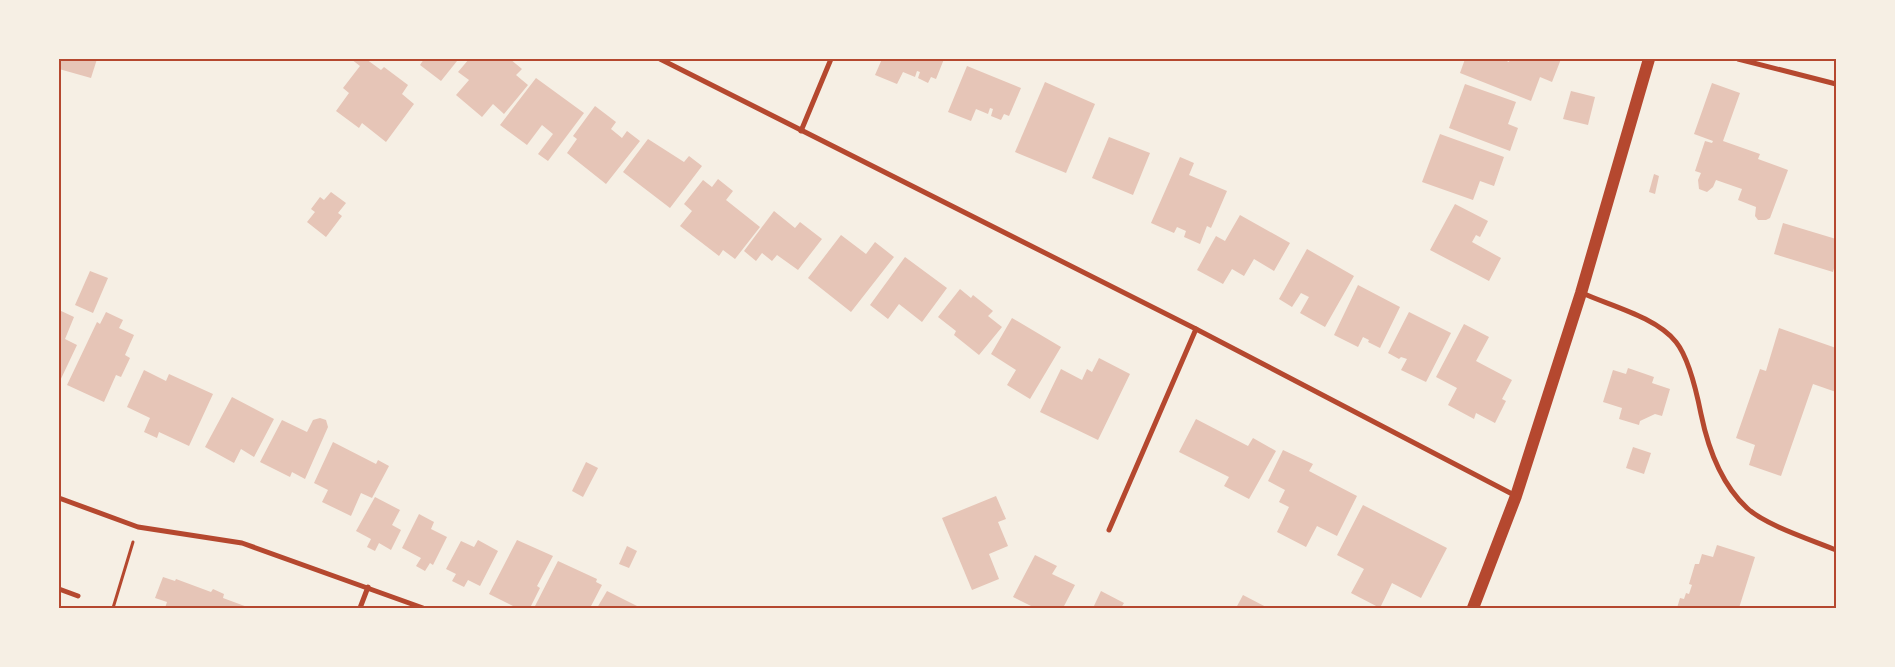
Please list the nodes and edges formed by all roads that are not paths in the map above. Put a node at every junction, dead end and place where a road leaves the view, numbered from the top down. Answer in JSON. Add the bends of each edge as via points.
{"nodes":[{"id":1,"x":660,"y":59,"type":"edge"},
{"id":2,"x":831,"y":59,"type":"edge"},
{"id":3,"x":1649,"y":59,"type":"edge"},
{"id":4,"x":1738,"y":59,"type":"edge"},
{"id":5,"x":1836,"y":84,"type":"edge"},
{"id":6,"x":801,"y":131,"type":"junction"},
{"id":7,"x":1581,"y":293,"type":"junction"},
{"id":8,"x":1196,"y":329,"type":"junction"},
{"id":9,"x":1516,"y":496,"type":"junction"},
{"id":10,"x":59,"y":498,"type":"edge"},
{"id":11,"x":1109,"y":530,"type":"dead end"},
{"id":12,"x":1836,"y":550,"type":"edge"},
{"id":13,"x":368,"y":587,"type":"junction"},
{"id":14,"x":59,"y":589,"type":"edge"},
{"id":15,"x":78,"y":596,"type":"dead end"},
{"id":16,"x":360,"y":608,"type":"edge"},
{"id":17,"x":423,"y":608,"type":"edge"},
{"id":18,"x":1473,"y":608,"type":"edge"}],
"edges":[{"from":1,"to":6,"type":"street"},
{"from":2,"to":6,"type":"street"},
{"from":3,"to":7,"type":"main road"},
{"from":4,"to":5,"type":"street"},
{"from":6,"to":8,"type":"street"},
{"from":7,"to":9,"type":"main road"},
{"from":7,"to":12,"type":"street","via":[[1658,325],[1677,343],[1695,386],[1706,438],[1722,478],[1747,509],[1786,530]]},
{"from":8,"to":9,"type":"street"},
{"from":8,"to":11,"type":"street"},
{"from":9,"to":18,"type":"main road"},
{"from":10,"to":13,"type":"street","via":[[138,527],[242,543]]},
{"from":13,"to":16,"type":"street"},
{"from":13,"to":17,"type":"street"},
{"from":14,"to":15,"type":"street"}]}
